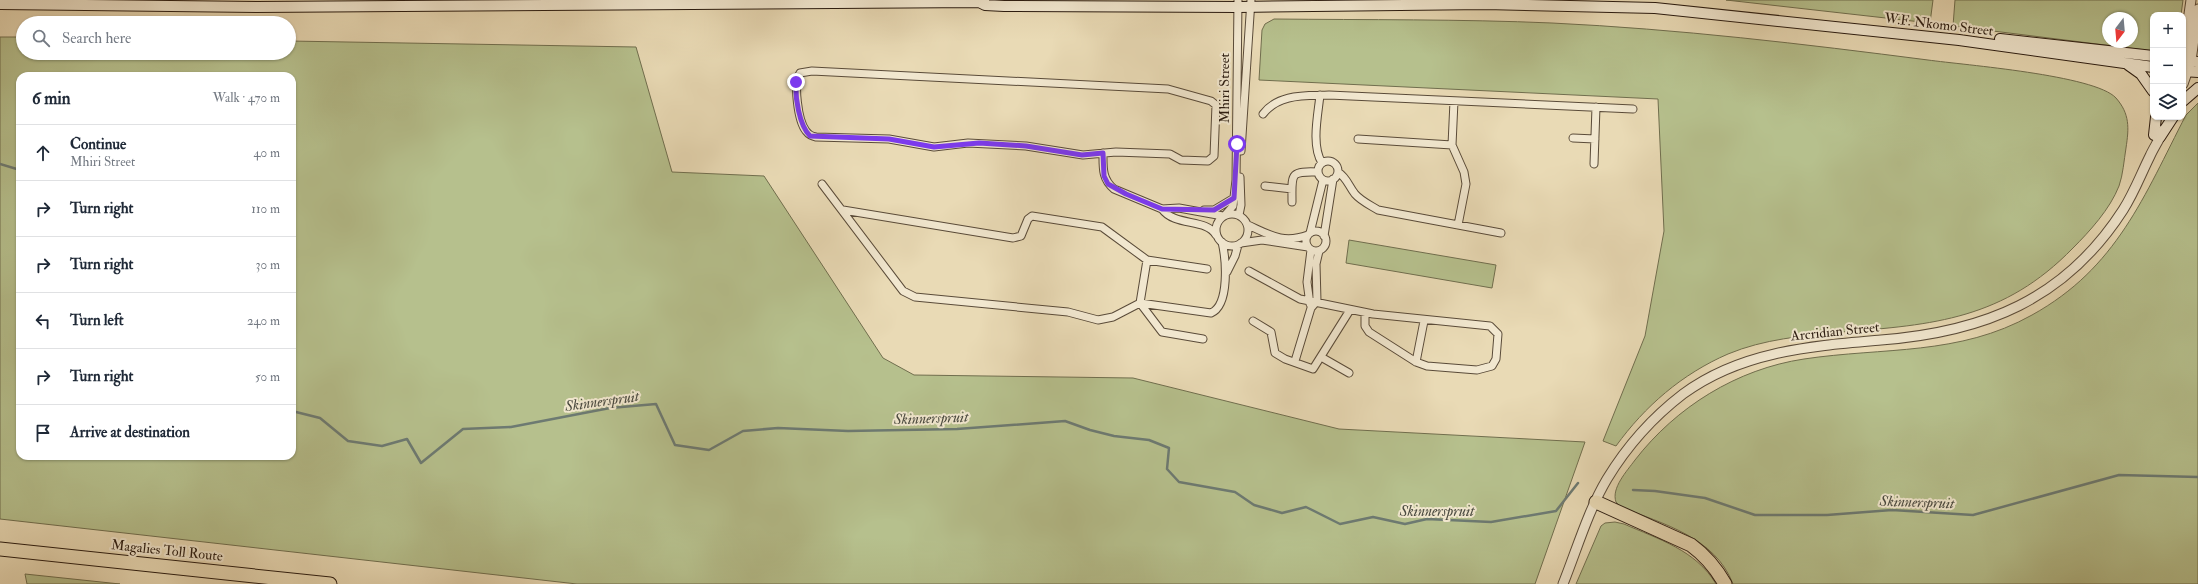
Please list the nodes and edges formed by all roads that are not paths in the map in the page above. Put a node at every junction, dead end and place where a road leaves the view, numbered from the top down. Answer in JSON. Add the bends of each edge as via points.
{"nodes":[{"id":1,"x":1570,"y":0,"type":"edge"},
{"id":2,"x":2191,"y":0,"type":"edge"},
{"id":3,"x":981,"y":1,"type":"edge"},
{"id":4,"x":64,"y":2,"type":"edge"},
{"id":5,"x":1238,"y":3,"type":"edge"},
{"id":6,"x":1251,"y":3,"type":"edge"},
{"id":7,"x":0,"y":4,"type":"edge"},
{"id":8,"x":2198,"y":9,"type":"edge"},
{"id":9,"x":2150,"y":56,"type":"edge"},
{"id":10,"x":2124,"y":63,"type":"junction"},
{"id":11,"x":2189,"y":65,"type":"edge"},
{"id":12,"x":2150,"y":67,"type":"edge"},
{"id":13,"x":2150,"y":87,"type":"edge"},
{"id":14,"x":2198,"y":88,"type":"edge"},
{"id":15,"x":1320,"y":95,"type":"junction"},
{"id":16,"x":2186,"y":98,"type":"edge"},
{"id":17,"x":1454,"y":101,"type":"junction"},
{"id":18,"x":1596,"y":108,"type":"junction"},
{"id":19,"x":1633,"y":109,"type":"dead end"},
{"id":20,"x":1263,"y":114,"type":"dead end"},
{"id":21,"x":2156,"y":120,"type":"edge"},
{"id":22,"x":2160,"y":120,"type":"edge"},
{"id":23,"x":2167,"y":120,"type":"edge"},
{"id":24,"x":2170,"y":120,"type":"edge"},
{"id":25,"x":2157,"y":136,"type":"junction"},
{"id":26,"x":1573,"y":138,"type":"dead end"},
{"id":27,"x":1358,"y":139,"type":"dead end"},
{"id":28,"x":1595,"y":139,"type":"junction"},
{"id":29,"x":1452,"y":145,"type":"junction"},
{"id":30,"x":1103,"y":153,"type":"junction"},
{"id":31,"x":1322,"y":163,"type":"junction"},
{"id":32,"x":1594,"y":164,"type":"dead end"},
{"id":33,"x":1318,"y":172,"type":"junction"},
{"id":34,"x":1338,"y":172,"type":"junction"},
{"id":35,"x":1333,"y":179,"type":"junction"},
{"id":36,"x":1324,"y":180,"type":"junction"},
{"id":37,"x":822,"y":184,"type":"dead end"},
{"id":38,"x":1265,"y":186,"type":"dead end"},
{"id":39,"x":1292,"y":189,"type":"junction"},
{"id":40,"x":1234,"y":198,"type":"junction"},
{"id":41,"x":1292,"y":202,"type":"dead end"},
{"id":42,"x":1317,"y":207,"type":"junction"},
{"id":43,"x":1162,"y":209,"type":"junction"},
{"id":44,"x":1328,"y":209,"type":"junction"},
{"id":45,"x":843,"y":210,"type":"junction"},
{"id":46,"x":1194,"y":210,"type":"junction"},
{"id":47,"x":1224,"y":215,"type":"junction"},
{"id":48,"x":1238,"y":215,"type":"junction"},
{"id":49,"x":1248,"y":225,"type":"junction"},
{"id":50,"x":1458,"y":225,"type":"junction"},
{"id":51,"x":1501,"y":233,"type":"dead end"},
{"id":52,"x":1309,"y":234,"type":"junction"},
{"id":53,"x":1217,"y":235,"type":"junction"},
{"id":54,"x":1324,"y":236,"type":"junction"},
{"id":55,"x":1222,"y":242,"type":"junction"},
{"id":56,"x":1240,"y":244,"type":"junction"},
{"id":57,"x":1309,"y":248,"type":"junction"},
{"id":58,"x":1319,"y":251,"type":"junction"},
{"id":59,"x":1147,"y":260,"type":"junction"},
{"id":60,"x":1207,"y":270,"type":"dead end"},
{"id":61,"x":1249,"y":271,"type":"dead end"},
{"id":62,"x":1312,"y":271,"type":"junction"},
{"id":63,"x":1226,"y":273,"type":"junction"},
{"id":64,"x":1313,"y":300,"type":"junction"},
{"id":65,"x":1140,"y":303,"type":"junction"},
{"id":66,"x":1350,"y":310,"type":"junction"},
{"id":67,"x":1365,"y":313,"type":"junction"},
{"id":68,"x":1253,"y":321,"type":"dead end"},
{"id":69,"x":1424,"y":321,"type":"junction"},
{"id":70,"x":1203,"y":339,"type":"dead end"},
{"id":71,"x":1321,"y":357,"type":"junction"},
{"id":72,"x":1296,"y":361,"type":"junction"},
{"id":73,"x":1416,"y":362,"type":"junction"},
{"id":74,"x":1350,"y":373,"type":"dead end"},
{"id":75,"x":1596,"y":502,"type":"junction"},
{"id":76,"x":0,"y":549,"type":"edge"},
{"id":77,"x":0,"y":557,"type":"edge"},
{"id":78,"x":245,"y":584,"type":"edge"},
{"id":79,"x":330,"y":584,"type":"edge"},
{"id":80,"x":1563,"y":584,"type":"edge"},
{"id":81,"x":1725,"y":584,"type":"edge"}],
"edges":[{"from":1,"to":9,"type":"main road","name":"W.F. Nkomo Street","via":[[1694,6]]},
{"from":2,"to":11,"type":"street"},
{"from":3,"to":4,"type":"main road","name":"W.F. Nkomo Street","via":[[257,6]]},
{"from":3,"to":5,"type":"main road","name":"W.F. Nkomo Street","via":[[984,5],[1004,6]]},
{"from":4,"to":7,"type":"main road","name":"W.F. Nkomo Street"},
{"from":5,"to":6,"type":"main road","name":"W.F. Nkomo Street"},
{"from":5,"to":40,"type":"street","name":"Mhiri Street"},
{"from":6,"to":10,"type":"main road","name":"W.F. Nkomo Street","via":[[1655,8],[1955,39]]},
{"from":6,"to":48,"type":"street","name":"Mhiri Street"},
{"from":8,"to":11,"type":"street"},
{"from":10,"to":12,"type":"main road","name":"W.F. Nkomo Street"},
{"from":10,"to":13,"type":"main road","via":[[2141,74]]},
{"from":14,"to":16,"type":"main road"},
{"from":15,"to":17,"type":"street"},
{"from":15,"to":20,"type":"street","via":[[1286,98],[1275,102]]},
{"from":15,"to":31,"type":"street","via":[[1316,147]]},
{"from":17,"to":18,"type":"street"},
{"from":17,"to":29,"type":"street"},
{"from":18,"to":19,"type":"street"},
{"from":18,"to":28,"type":"street"},
{"from":21,"to":25,"type":"main road"},
{"from":22,"to":25,"type":"street","name":"Arcridian Street"},
{"from":23,"to":25,"type":"street","name":"Arcridian Street"},
{"from":24,"to":25,"type":"main road"},
{"from":25,"to":75,"type":"street","name":"Arcridian Street","via":[[2130,198],[2106,233],[2087,255],[2031,300],[2000,315],[1960,329],[1922,336],[1792,349],[1755,358],[1718,374],[1684,393],[1655,418],[1632,443],[1607,479]]},
{"from":26,"to":28,"type":"street"},
{"from":27,"to":29,"type":"street"},
{"from":28,"to":32,"type":"street"},
{"from":29,"to":50,"type":"street","via":[[1465,178]]},
{"from":30,"to":30,"type":"street","via":[[1082,155],[1026,146],[979,143],[934,147],[889,139],[810,136],[803,128],[796,89],[797,78],[800,73],[812,71],[973,81],[1161,88],[1211,101],[1216,105],[1214,156],[1208,161],[1181,160],[1170,154]]},
{"from":30,"to":43,"type":"street","via":[[1104,176],[1108,184]]},
{"from":31,"to":33,"type":"street"},
{"from":31,"to":34,"type":"street","via":[[1331,162]]},
{"from":33,"to":36,"type":"street"},
{"from":33,"to":39,"type":"street","via":[[1299,171],[1292,180]]},
{"from":34,"to":35,"type":"street"},
{"from":34,"to":50,"type":"street","via":[[1347,179],[1360,199],[1378,210]]},
{"from":35,"to":36,"type":"street"},
{"from":35,"to":44,"type":"street"},
{"from":36,"to":42,"type":"street"},
{"from":37,"to":45,"type":"street"},
{"from":38,"to":39,"type":"street"},
{"from":39,"to":41,"type":"street"},
{"from":40,"to":46,"type":"street","via":[[1214,210]]},
{"from":40,"to":47,"type":"street","name":"Mhiri Street","via":[[1232,208]]},
{"from":42,"to":44,"type":"street"},
{"from":42,"to":52,"type":"street"},
{"from":43,"to":46,"type":"street"},
{"from":43,"to":53,"type":"street","via":[[1173,218],[1207,227]]},
{"from":44,"to":54,"type":"street"},
{"from":45,"to":59,"type":"street","via":[[1013,238],[1021,236],[1028,219],[1032,216],[1102,227]]},
{"from":45,"to":65,"type":"street","via":[[903,291],[915,297],[1068,312],[1098,320],[1113,317]]},
{"from":46,"to":47,"type":"street"},
{"from":47,"to":48,"type":"street"},
{"from":47,"to":53,"type":"street","via":[[1216,226]]},
{"from":48,"to":49,"type":"street"},
{"from":49,"to":52,"type":"street","via":[[1274,237],[1289,240]]},
{"from":49,"to":56,"type":"street","via":[[1247,235]]},
{"from":50,"to":51,"type":"street"},
{"from":52,"to":54,"type":"street","via":[[1319,232]]},
{"from":52,"to":57,"type":"street","via":[[1306,241]]},
{"from":53,"to":55,"type":"street"},
{"from":54,"to":58,"type":"street","via":[[1326,245]]},
{"from":55,"to":56,"type":"street","via":[[1230,246]]},
{"from":55,"to":63,"type":"street"},
{"from":56,"to":57,"type":"street","via":[[1262,240]]},
{"from":56,"to":63,"type":"street"},
{"from":57,"to":58,"type":"street"},
{"from":57,"to":62,"type":"street"},
{"from":58,"to":62,"type":"street"},
{"from":59,"to":60,"type":"street"},
{"from":59,"to":65,"type":"street"},
{"from":61,"to":64,"type":"street","via":[[1300,299]]},
{"from":62,"to":64,"type":"street"},
{"from":63,"to":65,"type":"street","via":[[1221,304],[1218,310],[1211,313]]},
{"from":64,"to":66,"type":"street"},
{"from":64,"to":72,"type":"street"},
{"from":65,"to":70,"type":"street","via":[[1162,332]]},
{"from":66,"to":67,"type":"street"},
{"from":66,"to":71,"type":"street"},
{"from":67,"to":69,"type":"street"},
{"from":67,"to":73,"type":"street","via":[[1369,332]]},
{"from":68,"to":72,"type":"street","via":[[1271,332],[1275,353],[1285,359]]},
{"from":69,"to":73,"type":"street"},
{"from":69,"to":73,"type":"street","via":[[1490,326],[1498,334],[1496,359],[1492,366],[1477,370],[1427,366]]},
{"from":71,"to":72,"type":"street","via":[[1313,369]]},
{"from":71,"to":74,"type":"street"},
{"from":75,"to":80,"type":"street","name":"Arcridian Street"},
{"from":75,"to":81,"type":"highway","via":[[1691,545],[1704,555]]},
{"from":76,"to":79,"type":"highway","name":"Magalies Toll Route"},
{"from":77,"to":78,"type":"highway","name":"Magalies Toll Route"}]}
